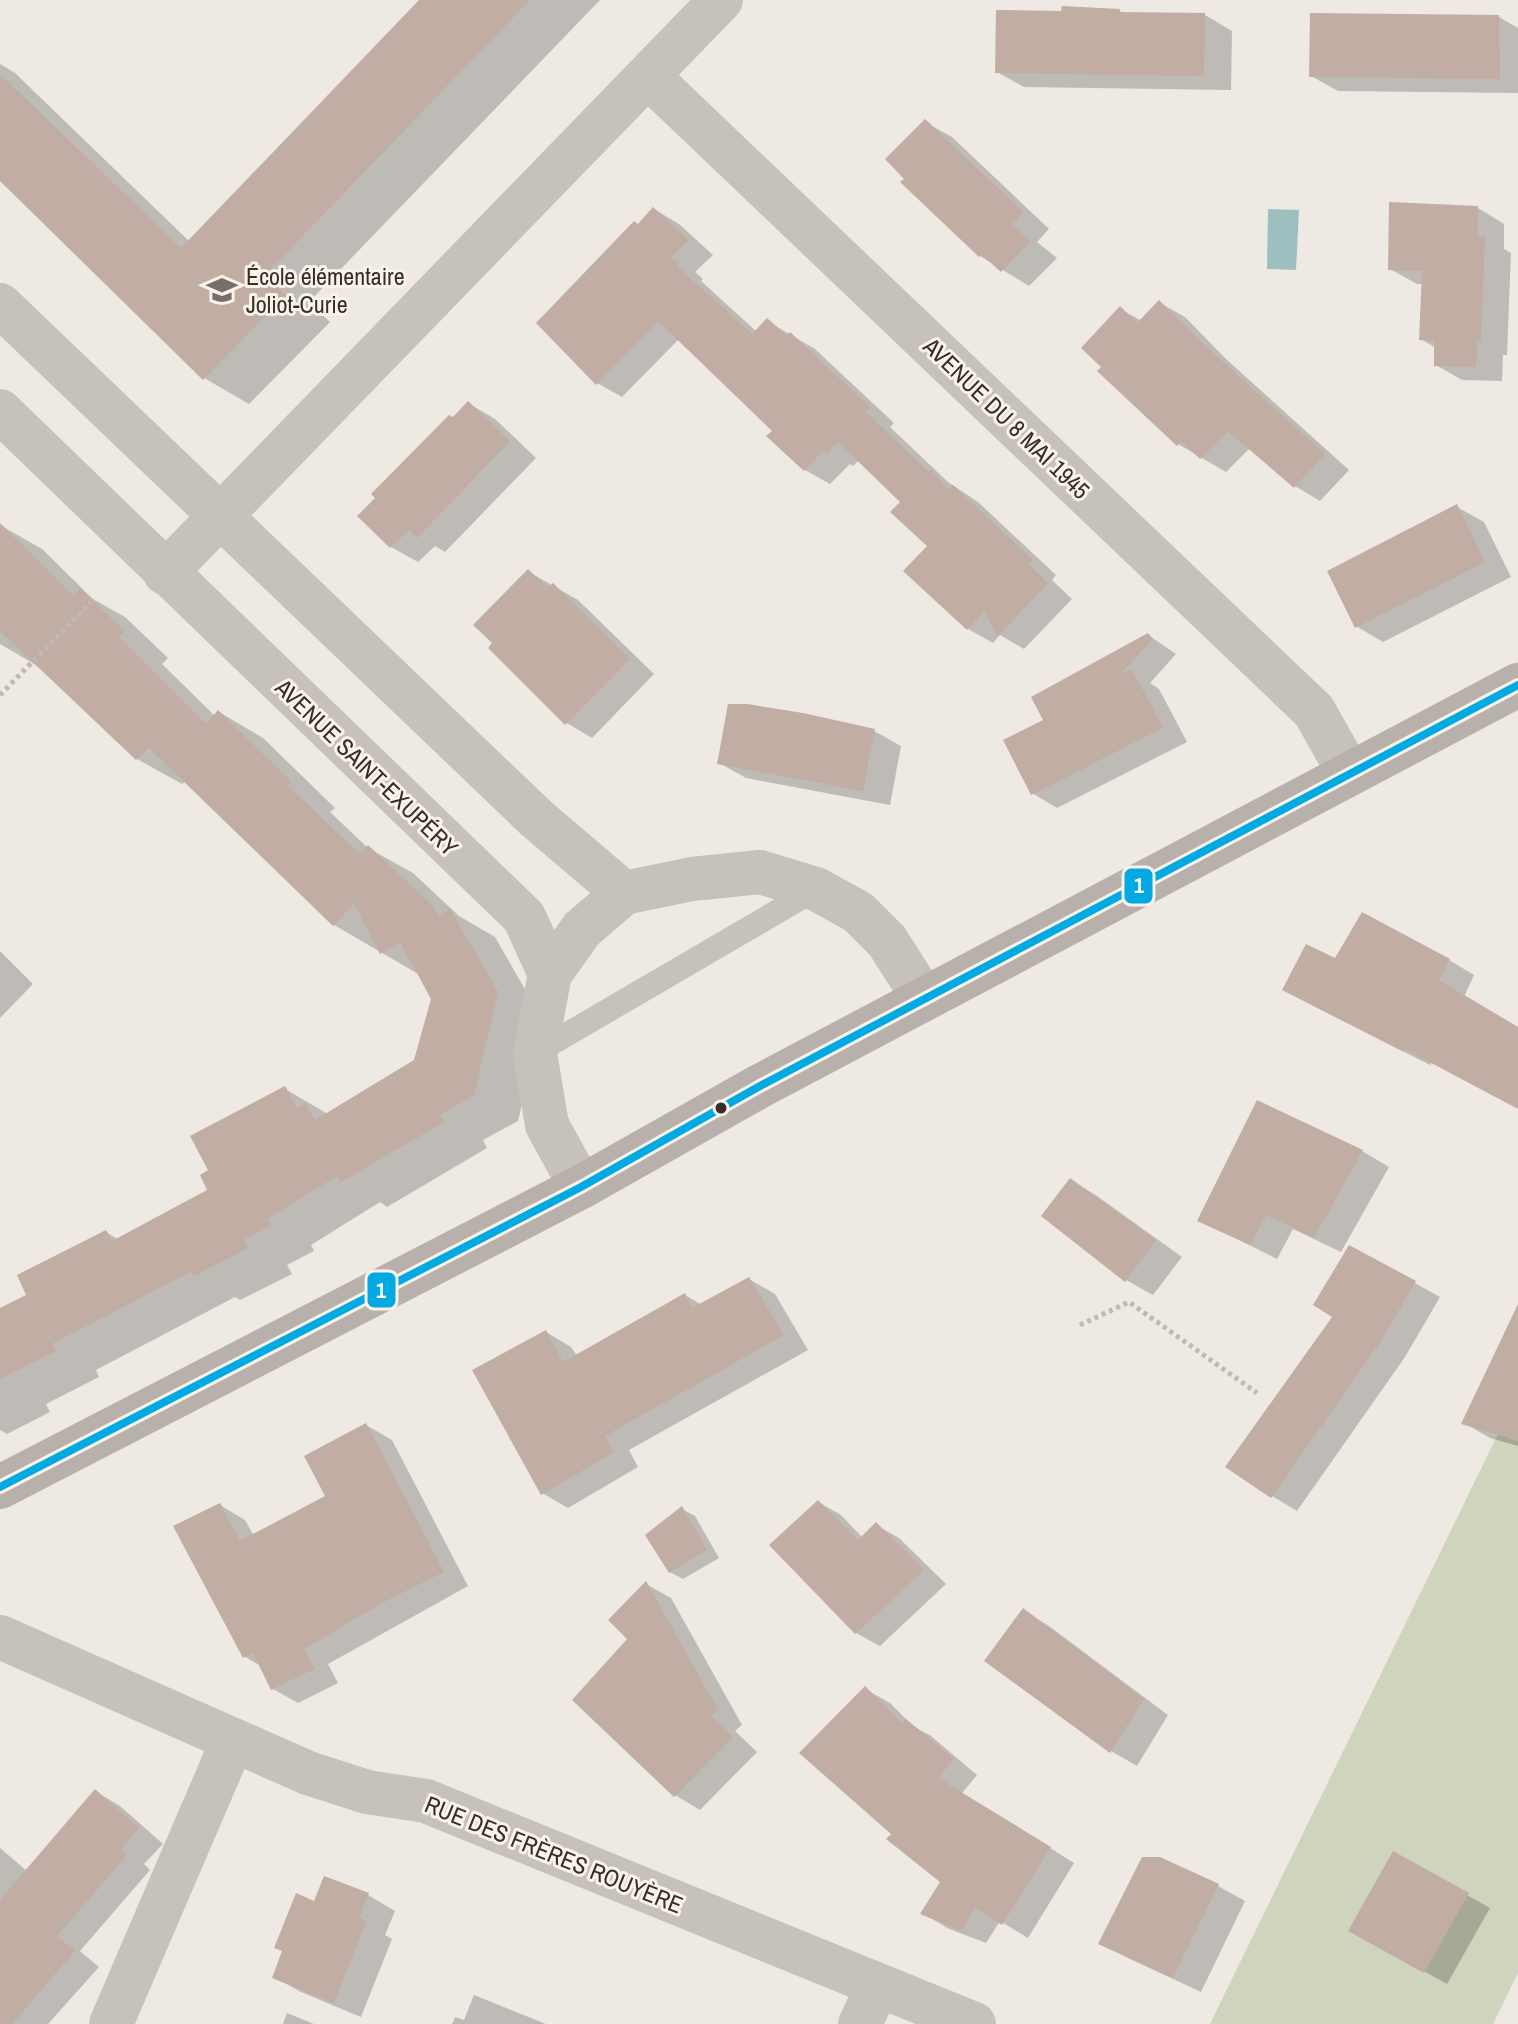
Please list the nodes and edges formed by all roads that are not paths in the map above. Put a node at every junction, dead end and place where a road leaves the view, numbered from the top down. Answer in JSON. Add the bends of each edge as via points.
{"nodes":[{"id":1,"x":721,"y":0,"type":"edge"},
{"id":2,"x":648,"y":76,"type":"junction"},
{"id":3,"x":0,"y":305,"type":"edge"},
{"id":4,"x":0,"y":411,"type":"edge"},
{"id":5,"x":219,"y":517,"type":"junction"},
{"id":6,"x":165,"y":573,"type":"junction"},
{"id":7,"x":1518,"y":685,"type":"edge"},
{"id":8,"x":1349,"y":773,"type":"junction"},
{"id":9,"x":816,"y":889,"type":"junction"},
{"id":10,"x":624,"y":893,"type":"junction"},
{"id":11,"x":550,"y":974,"type":"junction"},
{"id":12,"x":924,"y":999,"type":"junction"},
{"id":13,"x":535,"y":1053,"type":"junction"},
{"id":14,"x":581,"y":1187,"type":"junction"},
{"id":15,"x":0,"y":1487,"type":"edge"},
{"id":16,"x":0,"y":1637,"type":"edge"},
{"id":17,"x":233,"y":1740,"type":"junction"},
{"id":18,"x":878,"y":1985,"type":"junction"},
{"id":19,"x":111,"y":2024,"type":"edge"},
{"id":20,"x":860,"y":2024,"type":"edge"},
{"id":21,"x":974,"y":2024,"type":"edge"}],
"edges":[{"from":1,"to":2,"type":"street"},
{"from":2,"to":5,"type":"street"},
{"from":2,"to":8,"type":"street","name":"AVENUE DU 8 MAI 1945","via":[[1314,711]]},
{"from":3,"to":5,"type":"street"},
{"from":4,"to":6,"type":"street","name":"AVENUE SAINT-EXUPÉRY"},
{"from":5,"to":6,"type":"street"},
{"from":5,"to":10,"type":"street","via":[[536,818]]},
{"from":6,"to":11,"type":"street","name":"AVENUE SAINT-EXUPÉRY","via":[[524,917]]},
{"from":7,"to":8,"type":"street"},
{"from":8,"to":12,"type":"street"},
{"from":9,"to":10,"type":"street","via":[[760,872]]},
{"from":9,"to":12,"type":"street","via":[[858,912],[887,941]]},
{"from":9,"to":13,"type":"lane"},
{"from":10,"to":11,"type":"street","via":[[582,929]]},
{"from":11,"to":13,"type":"street"},
{"from":12,"to":14,"type":"street"},
{"from":13,"to":14,"type":"street","via":[[547,1125]]},
{"from":14,"to":15,"type":"street"},
{"from":16,"to":17,"type":"street","name":"RUE DES FRÈRES ROUYÈRE"},
{"from":17,"to":18,"type":"street","name":"RUE DES FRÈRES ROUYÈRE","via":[[367,1792],[426,1801]]},
{"from":17,"to":19,"type":"street"},
{"from":18,"to":20,"type":"street"},
{"from":18,"to":21,"type":"street","name":"RUE DES FRÈRES ROUYÈRE"}]}
